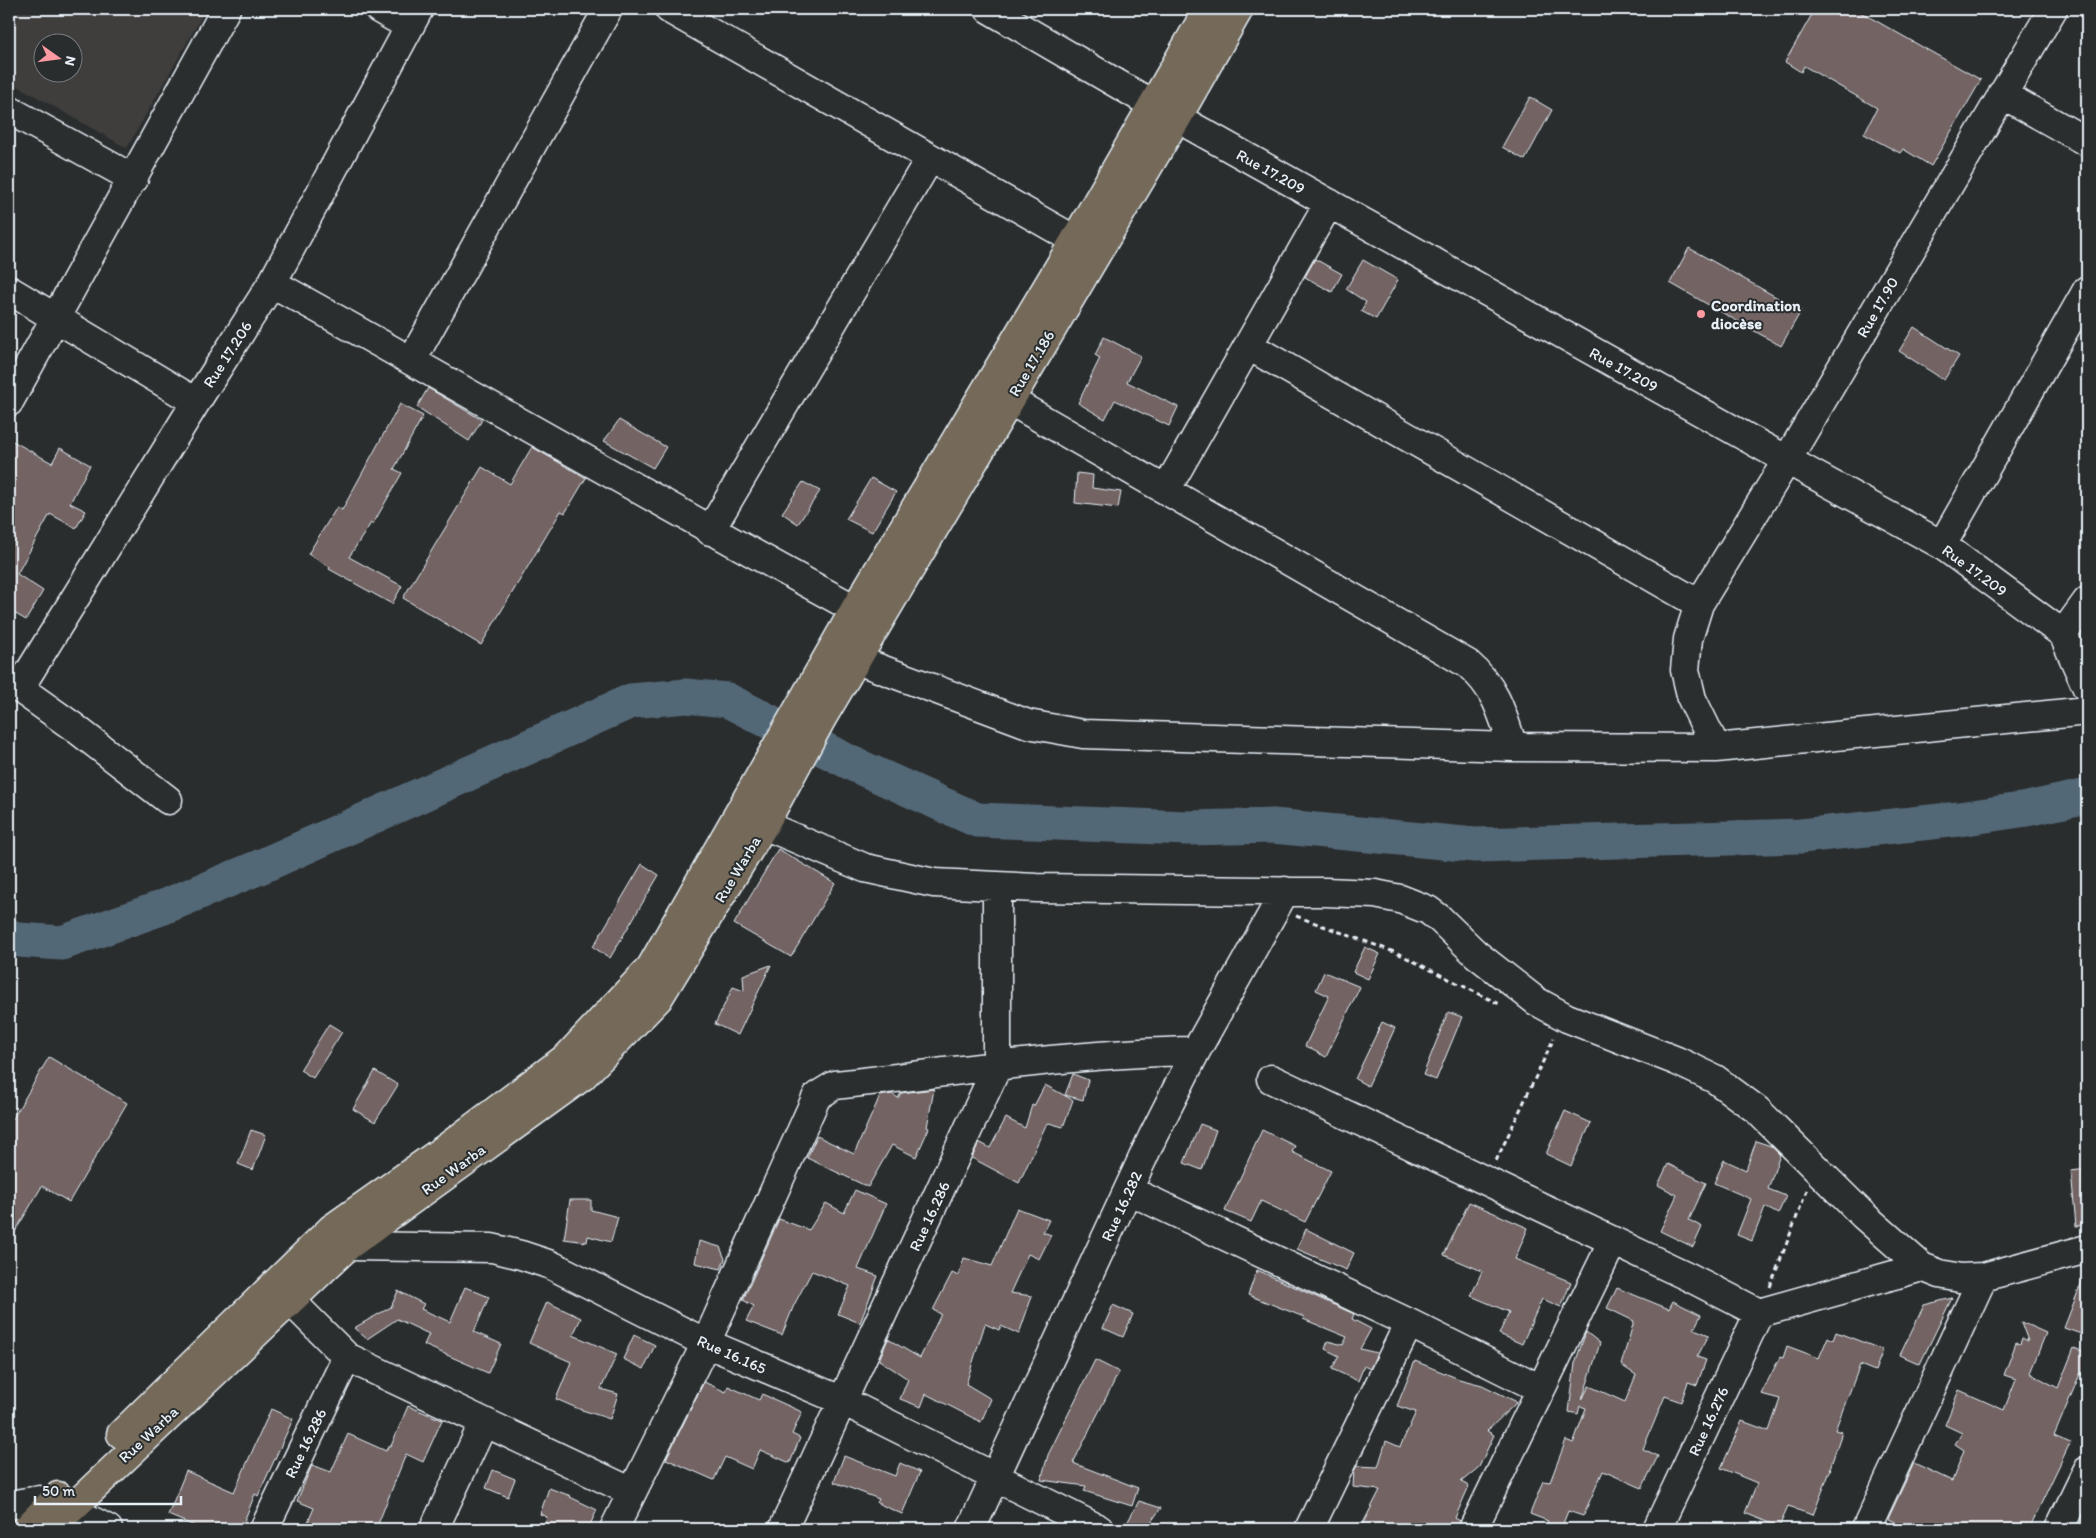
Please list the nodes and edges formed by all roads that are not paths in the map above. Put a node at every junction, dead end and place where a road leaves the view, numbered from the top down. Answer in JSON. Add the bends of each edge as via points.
{"nodes":[{"id":1,"x":226,"y":9,"type":"edge"},
{"id":2,"x":379,"y":9,"type":"edge"},
{"id":3,"x":608,"y":9,"type":"edge"},
{"id":4,"x":669,"y":9,"type":"edge"},
{"id":5,"x":1208,"y":9,"type":"edge"},
{"id":6,"x":1238,"y":9,"type":"edge"},
{"id":7,"x":2052,"y":9,"type":"edge"},
{"id":8,"x":1005,"y":13,"type":"edge"},
{"id":9,"x":414,"y":17,"type":"edge"},
{"id":10,"x":2002,"y":94,"type":"junction"},
{"id":11,"x":1152,"y":104,"type":"junction"},
{"id":12,"x":9,"y":110,"type":"edge"},
{"id":13,"x":1177,"y":118,"type":"junction"},
{"id":14,"x":2087,"y":142,"type":"edge"},
{"id":15,"x":930,"y":158,"type":"junction"},
{"id":16,"x":134,"y":178,"type":"junction"},
{"id":17,"x":1329,"y":204,"type":"junction"},
{"id":18,"x":1075,"y":240,"type":"junction"},
{"id":19,"x":272,"y":283,"type":"junction"},
{"id":20,"x":9,"y":290,"type":"edge"},
{"id":21,"x":2087,"y":290,"type":"edge"},
{"id":22,"x":56,"y":317,"type":"junction"},
{"id":23,"x":1248,"y":346,"type":"junction"},
{"id":24,"x":412,"y":360,"type":"junction"},
{"id":25,"x":1009,"y":400,"type":"junction"},
{"id":26,"x":9,"y":402,"type":"edge"},
{"id":27,"x":196,"y":402,"type":"junction"},
{"id":28,"x":1787,"y":460,"type":"junction"},
{"id":29,"x":1166,"y":490,"type":"junction"},
{"id":30,"x":710,"y":531,"type":"junction"},
{"id":31,"x":1942,"y":545,"type":"junction"},
{"id":32,"x":2087,"y":601,"type":"edge"},
{"id":33,"x":1699,"y":604,"type":"junction"},
{"id":34,"x":854,"y":609,"type":"junction"},
{"id":35,"x":2062,"y":634,"type":"junction"},
{"id":36,"x":857,"y":660,"type":"junction"},
{"id":37,"x":14,"y":685,"type":"edge"},
{"id":38,"x":2087,"y":688,"type":"edge"},
{"id":39,"x":811,"y":711,"type":"junction"},
{"id":40,"x":2087,"y":711,"type":"edge"},
{"id":41,"x":1514,"y":747,"type":"junction"},
{"id":42,"x":1716,"y":748,"type":"junction"},
{"id":43,"x":168,"y":800,"type":"dead end"},
{"id":44,"x":764,"y":826,"type":"junction"},
{"id":45,"x":997,"y":886,"type":"junction"},
{"id":46,"x":1280,"y":899,"type":"junction"},
{"id":47,"x":1196,"y":1051,"type":"junction"},
{"id":48,"x":997,"y":1067,"type":"junction"},
{"id":49,"x":1270,"y":1079,"type":"dead end"},
{"id":50,"x":1128,"y":1190,"type":"junction"},
{"id":51,"x":1613,"y":1241,"type":"junction"},
{"id":52,"x":348,"y":1246,"type":"junction"},
{"id":53,"x":2087,"y":1249,"type":"edge"},
{"id":54,"x":1922,"y":1267,"type":"junction"},
{"id":55,"x":1982,"y":1277,"type":"junction"},
{"id":56,"x":290,"y":1300,"type":"junction"},
{"id":57,"x":1759,"y":1313,"type":"junction"},
{"id":58,"x":1408,"y":1323,"type":"junction"},
{"id":59,"x":706,"y":1343,"type":"junction"},
{"id":60,"x":347,"y":1357,"type":"junction"},
{"id":61,"x":1541,"y":1389,"type":"junction"},
{"id":62,"x":843,"y":1401,"type":"junction"},
{"id":63,"x":484,"y":1422,"type":"junction"},
{"id":64,"x":2087,"y":1470,"type":"edge"},
{"id":65,"x":996,"y":1477,"type":"junction"},
{"id":66,"x":632,"y":1492,"type":"junction"},
{"id":67,"x":9,"y":1505,"type":"edge"},
{"id":68,"x":56,"y":1514,"type":"edge"},
{"id":69,"x":26,"y":1529,"type":"edge"},
{"id":70,"x":108,"y":1529,"type":"edge"},
{"id":71,"x":264,"y":1529,"type":"edge"},
{"id":72,"x":434,"y":1529,"type":"edge"},
{"id":73,"x":614,"y":1529,"type":"edge"},
{"id":74,"x":783,"y":1529,"type":"edge"},
{"id":75,"x":971,"y":1529,"type":"edge"},
{"id":76,"x":1100,"y":1529,"type":"edge"},
{"id":77,"x":1309,"y":1529,"type":"edge"},
{"id":78,"x":1473,"y":1529,"type":"edge"},
{"id":79,"x":1657,"y":1529,"type":"edge"},
{"id":80,"x":1866,"y":1529,"type":"edge"},
{"id":81,"x":2059,"y":1529,"type":"edge"}],
"edges":[{"from":1,"to":16,"type":"street"},
{"from":2,"to":9,"type":"street"},
{"from":3,"to":24,"type":"street"},
{"from":4,"to":15,"type":"street"},
{"from":5,"to":11,"type":"main road"},
{"from":6,"to":13,"type":"main road","name":"Rue 17.186"},
{"from":7,"to":10,"type":"street","name":"Rue 17.90"},
{"from":8,"to":11,"type":"street"},
{"from":9,"to":19,"type":"street","name":"Rue 17.206"},
{"from":10,"to":14,"type":"street"},
{"from":10,"to":28,"type":"street","name":"Rue 17.90"},
{"from":11,"to":13,"type":"street","name":"Rue 17.209"},
{"from":11,"to":18,"type":"main road"},
{"from":12,"to":16,"type":"street"},
{"from":13,"to":17,"type":"street","name":"Rue 17.209"},
{"from":13,"to":25,"type":"main road","name":"Rue 17.186"},
{"from":15,"to":18,"type":"street"},
{"from":15,"to":30,"type":"street"},
{"from":16,"to":22,"type":"street"},
{"from":17,"to":23,"type":"street"},
{"from":17,"to":28,"type":"street","name":"Rue 17.209"},
{"from":18,"to":34,"type":"main road"},
{"from":19,"to":24,"type":"street"},
{"from":19,"to":27,"type":"street","name":"Rue 17.206"},
{"from":20,"to":22,"type":"street"},
{"from":21,"to":31,"type":"street"},
{"from":22,"to":26,"type":"street"},
{"from":22,"to":27,"type":"street"},
{"from":23,"to":29,"type":"street"},
{"from":23,"to":33,"type":"street"},
{"from":24,"to":30,"type":"street"},
{"from":25,"to":29,"type":"street"},
{"from":25,"to":36,"type":"main road","name":"Rue 17.186"},
{"from":27,"to":37,"type":"street","name":"Rue 17.206"},
{"from":28,"to":31,"type":"street","name":"Rue 17.209"},
{"from":28,"to":33,"type":"street","name":"Rue 17.90"},
{"from":29,"to":41,"type":"street","via":[[1468,664],[1480,674],[1497,698]]},
{"from":30,"to":34,"type":"street"},
{"from":31,"to":35,"type":"street","name":"Rue 17.209"},
{"from":32,"to":35,"type":"street"},
{"from":33,"to":42,"type":"street","name":"Rue 17.90","via":[[1688,639],[1685,670],[1692,699]]},
{"from":34,"to":39,"type":"main road"},
{"from":35,"to":38,"type":"street"},
{"from":36,"to":39,"type":"main road","name":"Rue 17.186"},
{"from":36,"to":41,"type":"street","via":[[1028,724],[1083,734]]},
{"from":37,"to":43,"type":"street"},
{"from":39,"to":44,"type":"main road","name":"Rue Warba","via":[[798,764]]},
{"from":39,"to":68,"type":"main road","via":[[775,750],[651,967],[613,1009],[567,1057],[331,1230]]},
{"from":40,"to":42,"type":"street"},
{"from":41,"to":42,"type":"street"},
{"from":44,"to":45,"type":"street","via":[[865,868],[934,883]]},
{"from":44,"to":52,"type":"main road","name":"Rue Warba","via":[[658,999],[622,1037],[582,1077]]},
{"from":45,"to":46,"type":"street"},
{"from":45,"to":48,"type":"street","name":"Rue 16.286"},
{"from":46,"to":47,"type":"street","name":"Rue 16.282"},
{"from":46,"to":54,"type":"street","via":[[1375,894],[1428,910],[1506,980],[1536,1001],[1567,1018],[1715,1079],[1757,1110],[1875,1226]]},
{"from":47,"to":48,"type":"street","via":[[1132,1052]]},
{"from":47,"to":50,"type":"street","name":"Rue 16.282"},
{"from":48,"to":59,"type":"street","via":[[836,1085],[817,1096]]},
{"from":48,"to":62,"type":"street","name":"Rue 16.286"},
{"from":49,"to":51,"type":"street"},
{"from":50,"to":58,"type":"street"},
{"from":50,"to":65,"type":"street","name":"Rue 16.282"},
{"from":51,"to":57,"type":"street"},
{"from":51,"to":61,"type":"street"},
{"from":52,"to":56,"type":"main road","name":"Rue Warba"},
{"from":52,"to":59,"type":"street","name":"Rue 16.165","via":[[492,1248],[521,1255],[551,1265]]},
{"from":53,"to":55,"type":"street"},
{"from":54,"to":55,"type":"street","via":[[1960,1278]]},
{"from":54,"to":57,"type":"street"},
{"from":55,"to":80,"type":"street"},
{"from":56,"to":60,"type":"street"},
{"from":56,"to":68,"type":"main road","name":"Rue Warba"},
{"from":57,"to":79,"type":"street","name":"Rue 16.276"},
{"from":58,"to":61,"type":"street"},
{"from":58,"to":77,"type":"street"},
{"from":59,"to":62,"type":"street","name":"Rue 16.165"},
{"from":59,"to":66,"type":"street"},
{"from":60,"to":63,"type":"street"},
{"from":60,"to":71,"type":"street","name":"Rue 16.286"},
{"from":61,"to":78,"type":"street"},
{"from":62,"to":65,"type":"street","name":"Rue 16.165"},
{"from":62,"to":74,"type":"street","name":"Rue 16.286"},
{"from":63,"to":66,"type":"street"},
{"from":63,"to":72,"type":"street"},
{"from":64,"to":81,"type":"street"},
{"from":65,"to":75,"type":"street","name":"Rue 16.282"},
{"from":65,"to":76,"type":"street","name":"Rue 16.165"},
{"from":66,"to":73,"type":"street"},
{"from":67,"to":68,"type":"street","via":[[39,1500]]},
{"from":68,"to":69,"type":"main road"},
{"from":68,"to":70,"type":"street"}]}
